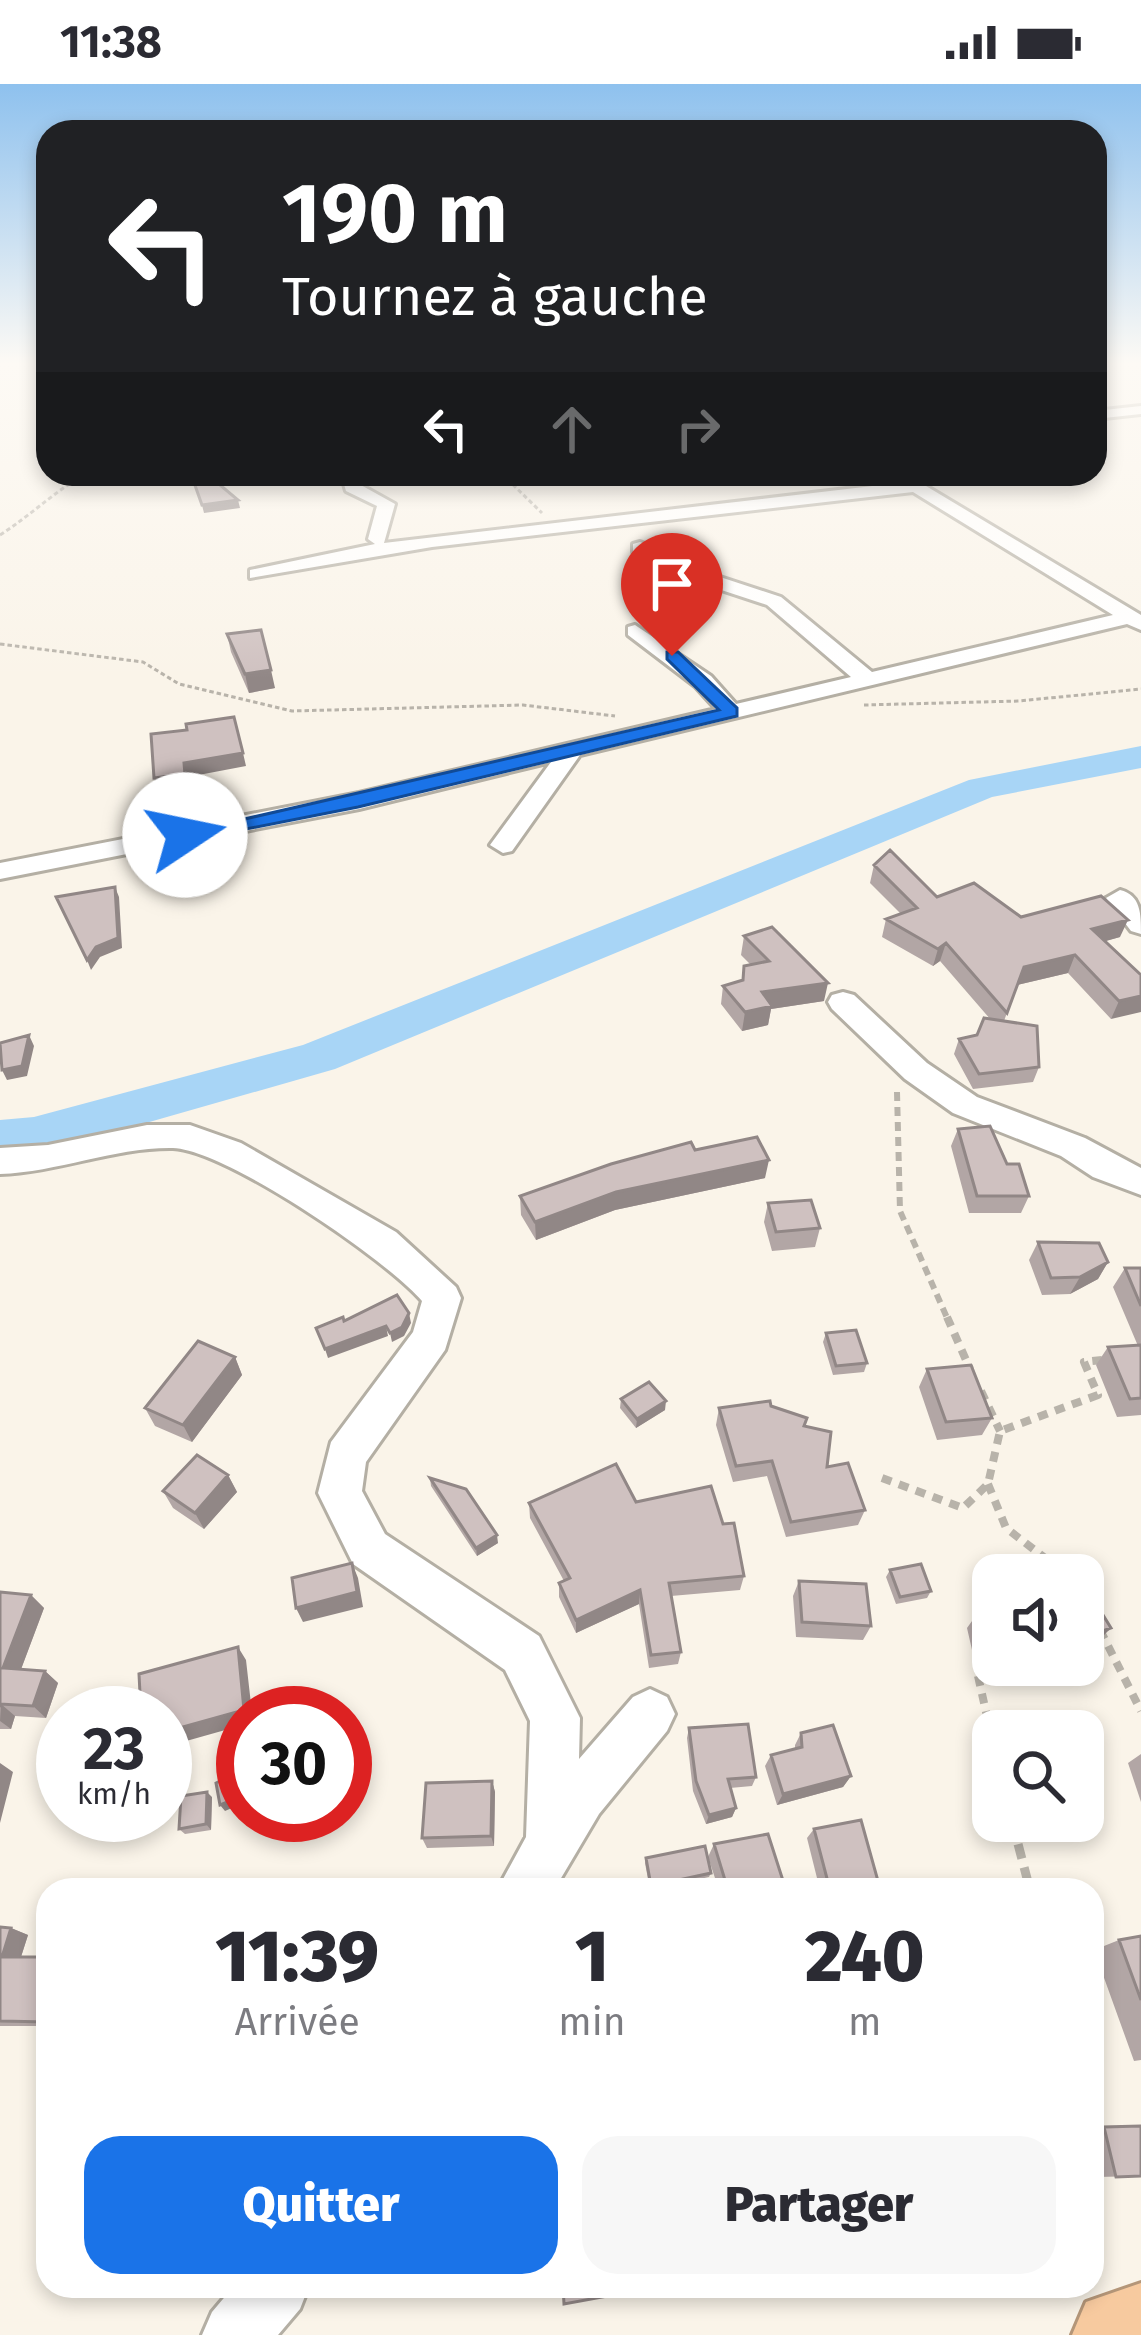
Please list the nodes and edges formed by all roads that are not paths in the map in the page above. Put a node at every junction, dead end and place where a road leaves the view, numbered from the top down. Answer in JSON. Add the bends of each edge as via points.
{"nodes":[{"id":1,"x":352,"y":486,"type":"edge"},
{"id":2,"x":918,"y":487,"type":"joint"},
{"id":3,"x":541,"y":511,"type":"road end"},
{"id":4,"x":377,"y":539,"type":"junction"},
{"id":5,"x":640,"y":548,"type":"dead end"},
{"id":6,"x":329,"y":555,"type":"junction"},
{"id":7,"x":257,"y":574,"type":"dead end"},
{"id":8,"x":1134,"y":615,"type":"edge"},
{"id":9,"x":634,"y":631,"type":"dead end"},
{"id":10,"x":867,"y":680,"type":"junction"},
{"id":11,"x":731,"y":712,"type":"junction"},
{"id":12,"x":572,"y":750,"type":"junction"},
{"id":13,"x":141,"y":843,"type":"junction"},
{"id":14,"x":503,"y":845,"type":"dead end"},
{"id":15,"x":0,"y":871,"type":"edge"},
{"id":16,"x":194,"y":886,"type":"dead end"},
{"id":17,"x":1120,"y":898,"type":"dead end"},
{"id":18,"x":1141,"y":925,"type":"edge"},
{"id":19,"x":843,"y":1002,"type":"dead end"},
{"id":20,"x":0,"y":1161,"type":"edge"},
{"id":21,"x":1141,"y":1182,"type":"edge"},
{"id":22,"x":650,"y":1714,"type":"dead end"},
{"id":23,"x":553,"y":1844,"type":"junction"},
{"id":24,"x":532,"y":1878,"type":"edge"},
{"id":25,"x":267,"y":2298,"type":"edge"},
{"id":26,"x":1141,"y":2330,"type":"edge"},
{"id":27,"x":235,"y":2335,"type":"edge"},
{"id":28,"x":1119,"y":2335,"type":"edge"}],
"edges":[{"from":1,"to":4,"type":"street","via":[[386,504]]},
{"from":2,"to":6,"type":"street"},
{"from":2,"to":8,"type":"street"},
{"from":3,"to":4,"type":"street"},
{"from":4,"to":6,"type":"street"},
{"from":5,"to":10,"type":"street","via":[[774,601]]},
{"from":6,"to":7,"type":"street"},
{"from":8,"to":10,"type":"street"},
{"from":9,"to":11,"type":"street"},
{"from":10,"to":11,"type":"street"},
{"from":11,"to":12,"type":"street"},
{"from":12,"to":13,"type":"street"},
{"from":12,"to":14,"type":"street"},
{"from":13,"to":15,"type":"street"},
{"from":13,"to":16,"type":"street","via":[[170,850]]},
{"from":17,"to":18,"type":"street"},
{"from":19,"to":21,"type":"street","via":[[900,1056],[984,1116]]},
{"from":20,"to":23,"type":"street","via":[[32,1163],[188,1136],[326,1203],[417,1266],[442,1298],[431,1338],[346,1456],[340,1492],[369,1549],[522,1653],[555,1718]]},
{"from":22,"to":23,"type":"street","via":[[581,1796]]},
{"from":23,"to":24,"type":"street"},
{"from":25,"to":27,"type":"street"},
{"from":26,"to":28,"type":"highway"}]}
